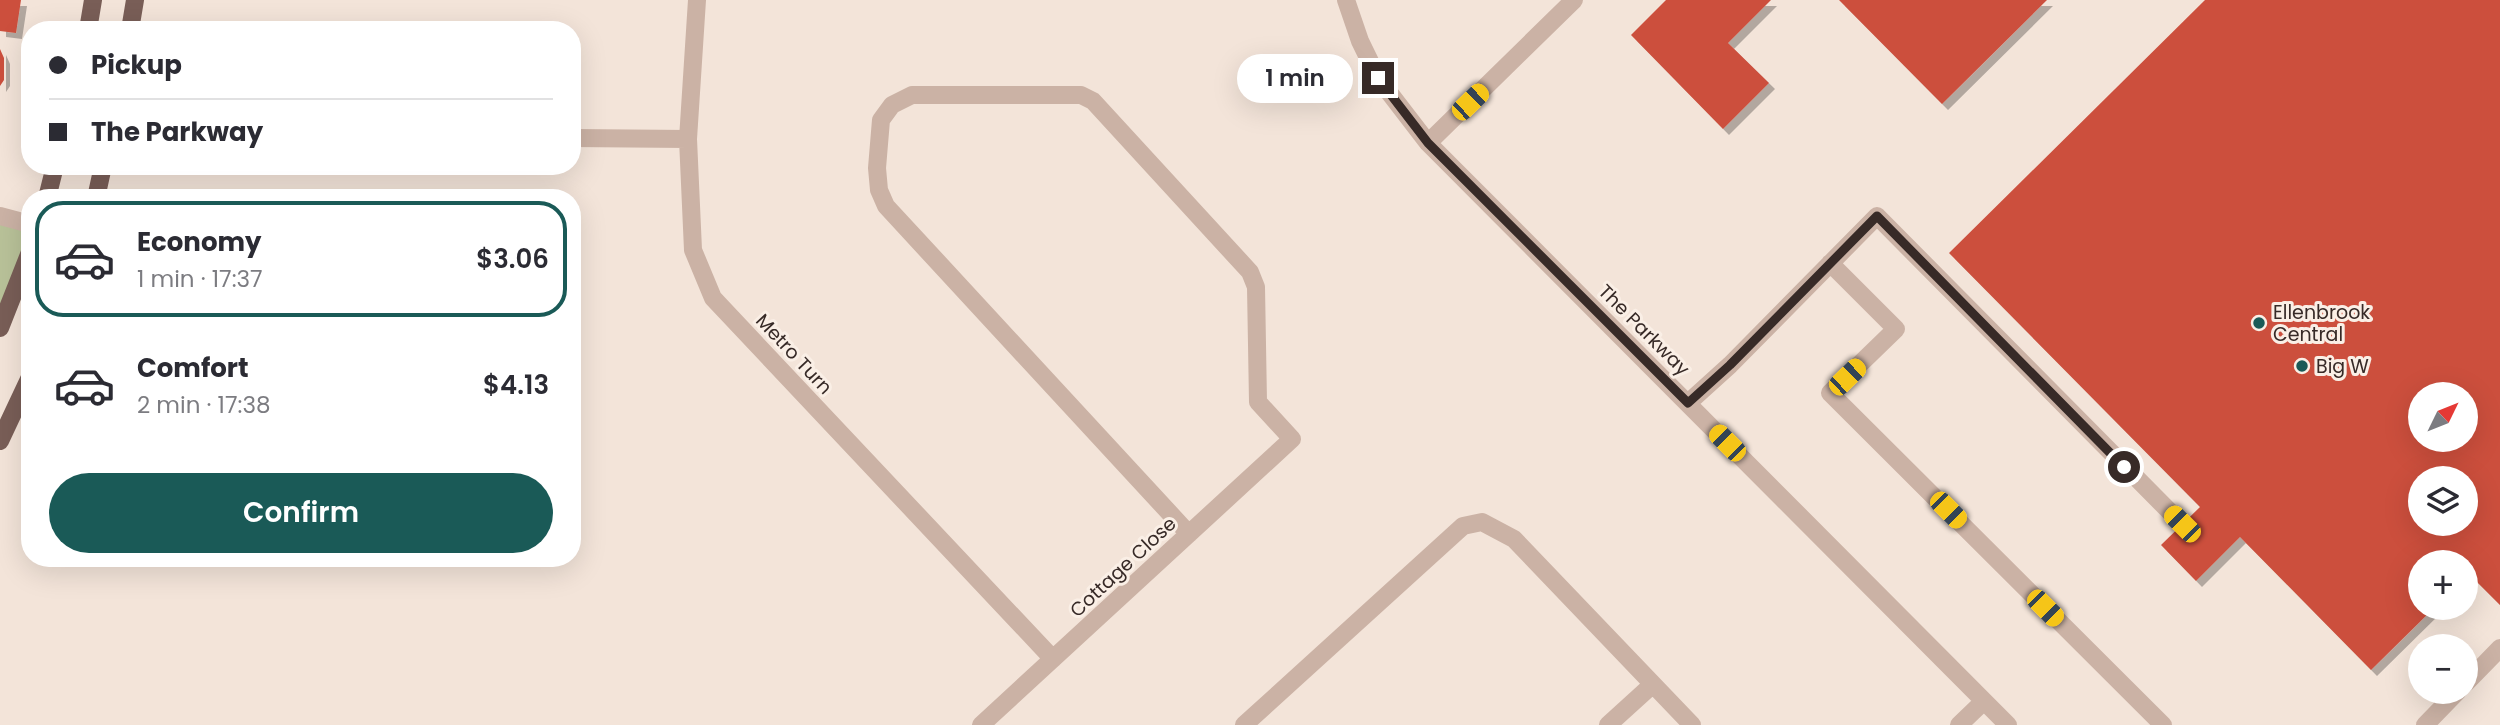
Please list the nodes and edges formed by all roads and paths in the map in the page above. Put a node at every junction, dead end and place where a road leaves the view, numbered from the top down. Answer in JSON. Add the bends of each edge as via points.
{"nodes":[{"id":1,"x":93,"y":0,"type":"edge"},
{"id":2,"x":135,"y":0,"type":"edge"},
{"id":3,"x":697,"y":0,"type":"edge"},
{"id":4,"x":1346,"y":0,"type":"edge"},
{"id":5,"x":1574,"y":0,"type":"edge"},
{"id":6,"x":90,"y":21,"type":"edge"},
{"id":7,"x":132,"y":21,"type":"edge"},
{"id":8,"x":581,"y":138,"type":"edge"},
{"id":9,"x":688,"y":139,"type":"junction"},
{"id":10,"x":1428,"y":143,"type":"junction"},
{"id":11,"x":0,"y":216,"type":"edge"},
{"id":12,"x":21,"y":222,"type":"edge"},
{"id":13,"x":1830,"y":263,"type":"junction"},
{"id":14,"x":21,"y":275,"type":"edge"},
{"id":15,"x":0,"y":328,"type":"edge"},
{"id":16,"x":21,"y":396,"type":"edge"},
{"id":17,"x":1688,"y":403,"type":"junction"},
{"id":18,"x":0,"y":441,"type":"edge"},
{"id":19,"x":2182,"y":524,"type":"dead end"},
{"id":20,"x":1189,"y":534,"type":"junction"},
{"id":21,"x":2500,"y":648,"type":"edge"},
{"id":22,"x":1053,"y":659,"type":"junction"},
{"id":23,"x":2478,"y":671,"type":"edge"},
{"id":24,"x":1652,"y":685,"type":"junction"},
{"id":25,"x":1984,"y":701,"type":"junction"},
{"id":26,"x":2445,"y":704,"type":"edge"},
{"id":27,"x":981,"y":725,"type":"edge"},
{"id":28,"x":1244,"y":725,"type":"edge"},
{"id":29,"x":1608,"y":725,"type":"edge"},
{"id":30,"x":1692,"y":725,"type":"edge"},
{"id":31,"x":1959,"y":725,"type":"edge"},
{"id":32,"x":2008,"y":725,"type":"edge"},
{"id":33,"x":2163,"y":725,"type":"edge"},
{"id":34,"x":2425,"y":725,"type":"edge"}],
"edges":[{"from":1,"to":6,"type":"main road"},
{"from":2,"to":7,"type":"main road"},
{"from":3,"to":9,"type":"street","name":"Metro Turn"},
{"from":4,"to":10,"type":"street","name":"The Parkway","via":[[1378,78]]},
{"from":5,"to":10,"type":"street"},
{"from":8,"to":9,"type":"street"},
{"from":9,"to":22,"type":"street","name":"Metro Turn","via":[[693,250],[713,298]]},
{"from":10,"to":17,"type":"street","name":"The Parkway"},
{"from":11,"to":12,"type":"street"},
{"from":13,"to":17,"type":"street"},
{"from":13,"to":19,"type":"street","via":[[1877,216]]},
{"from":13,"to":33,"type":"street","via":[[1896,329],[1830,393]]},
{"from":14,"to":15,"type":"main road"},
{"from":16,"to":18,"type":"main road"},
{"from":17,"to":25,"type":"street","name":"The Parkway"},
{"from":20,"to":20,"type":"street","name":"Cottage Close","via":[[1292,439],[1258,402],[1256,287],[1250,272],[1093,100],[1081,94],[912,95],[892,105],[881,120],[877,168],[886,206]]},
{"from":20,"to":22,"type":"street","name":"Cottage Close"},
{"from":21,"to":23,"type":"street"},
{"from":22,"to":27,"type":"street","name":"Cottage Close"},
{"from":24,"to":28,"type":"street","via":[[1514,539],[1482,522],[1463,526]]},
{"from":24,"to":29,"type":"street"},
{"from":24,"to":30,"type":"street"},
{"from":25,"to":31,"type":"street"},
{"from":25,"to":32,"type":"street","name":"The Parkway"},
{"from":26,"to":34,"type":"street"}]}
